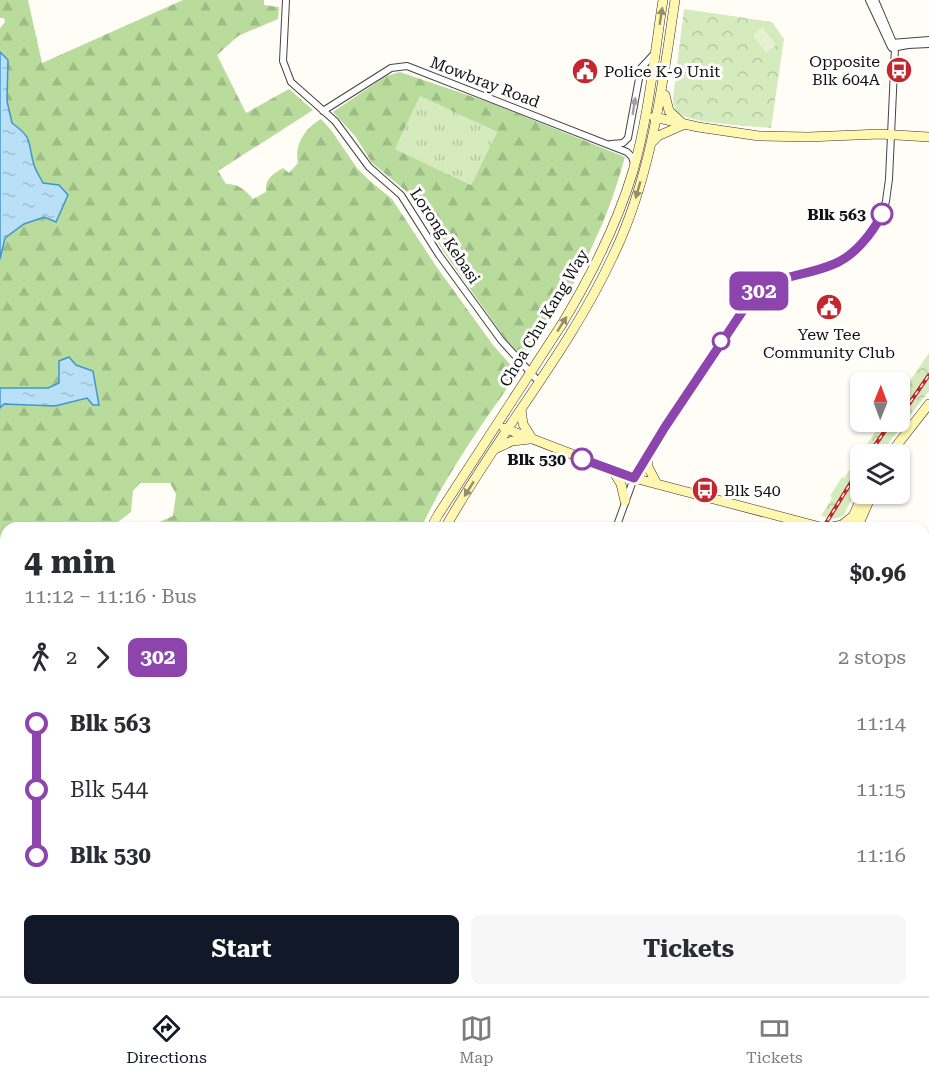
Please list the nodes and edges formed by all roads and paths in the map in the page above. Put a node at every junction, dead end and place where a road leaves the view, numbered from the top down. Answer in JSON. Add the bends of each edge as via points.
{"nodes":[{"id":1,"x":286,"y":0,"type":"edge"},
{"id":2,"x":663,"y":0,"type":"edge"},
{"id":3,"x":675,"y":0,"type":"edge"},
{"id":4,"x":869,"y":0,"type":"edge"},
{"id":5,"x":875,"y":0,"type":"edge"},
{"id":6,"x":929,"y":40,"type":"edge"},
{"id":7,"x":929,"y":44,"type":"edge"},
{"id":8,"x":893,"y":47,"type":"junction"},
{"id":9,"x":655,"y":53,"type":"junction"},
{"id":10,"x":663,"y":84,"type":"junction"},
{"id":11,"x":321,"y":110,"type":"junction"},
{"id":12,"x":646,"y":115,"type":"junction"},
{"id":13,"x":657,"y":118,"type":"junction"},
{"id":14,"x":685,"y":125,"type":"junction"},
{"id":15,"x":891,"y":134,"type":"junction"},
{"id":16,"x":929,"y":137,"type":"edge"},
{"id":17,"x":604,"y":143,"type":"junction"},
{"id":18,"x":651,"y":144,"type":"junction"},
{"id":19,"x":634,"y":166,"type":"junction"},
{"id":20,"x":530,"y":373,"type":"junction"},
{"id":21,"x":539,"y":382,"type":"junction"},
{"id":22,"x":929,"y":404,"type":"edge"},
{"id":23,"x":521,"y":410,"type":"junction"},
{"id":24,"x":929,"y":413,"type":"edge"},
{"id":25,"x":496,"y":424,"type":"junction"},
{"id":26,"x":508,"y":429,"type":"junction"},
{"id":27,"x":533,"y":439,"type":"junction"},
{"id":28,"x":898,"y":444,"type":"edge"},
{"id":29,"x":905,"y":444,"type":"edge"},
{"id":30,"x":494,"y":449,"type":"junction"},
{"id":31,"x":648,"y":453,"type":"junction"},
{"id":32,"x":613,"y":471,"type":"junction"},
{"id":33,"x":634,"y":478,"type":"junction"},
{"id":34,"x":657,"y":484,"type":"junction"},
{"id":35,"x":625,"y":501,"type":"junction"},
{"id":36,"x":858,"y":504,"type":"edge"},
{"id":37,"x":867,"y":504,"type":"edge"},
{"id":38,"x":865,"y":509,"type":"junction"},
{"id":39,"x":852,"y":518,"type":"junction"},
{"id":40,"x":434,"y":522,"type":"edge"},
{"id":41,"x":449,"y":522,"type":"edge"},
{"id":42,"x":618,"y":522,"type":"edge"},
{"id":43,"x":803,"y":522,"type":"edge"},
{"id":44,"x":846,"y":522,"type":"edge"},
{"id":45,"x":850,"y":522,"type":"edge"},
{"id":46,"x":860,"y":522,"type":"edge"},
{"id":47,"x":866,"y":522,"type":"edge"}],
"edges":[{"from":1,"to":11,"type":"street","name":"Lorong Kebasi","via":[[286,72],[291,82]]},
{"from":9,"to":2,"type":"main road","name":"Choa Chu Kang Way","one_way":true},
{"from":3,"to":10,"type":"main road","name":"Choa Chu Kang Way"},
{"from":4,"to":8,"type":"street"},
{"from":5,"to":8,"type":"street"},
{"from":6,"to":8,"type":"street"},
{"from":7,"to":8,"type":"street"},
{"from":8,"to":15,"type":"street"},
{"from":9,"to":12,"type":"main road","name":"Choa Chu Kang Way"},
{"from":17,"to":9,"type":"street","one_way":true,"via":[[620,144],[628,138],[641,68]]},
{"from":10,"to":13,"type":"main road","name":"Choa Chu Kang Way"},
{"from":10,"to":14,"type":"main road","via":[[666,106]]},
{"from":11,"to":17,"type":"street","name":"Mowbray Road","via":[[391,68],[407,66]]},
{"from":11,"to":20,"type":"street","name":"Lorong Kebasi","via":[[342,129],[369,167],[401,195],[439,255]]},
{"from":12,"to":13,"type":"main road"},
{"from":12,"to":19,"type":"main road","name":"Choa Chu Kang Way"},
{"from":13,"to":14,"type":"main road"},
{"from":13,"to":18,"type":"main road","name":"Choa Chu Kang Way"},
{"from":14,"to":15,"type":"main road","via":[[759,136]]},
{"from":14,"to":18,"type":"main road","via":[[665,132]]},
{"from":15,"to":16,"type":"main road"},
{"from":15,"to":31,"type":"street","via":[[886,201],[875,225],[855,250],[840,261],[777,280],[752,297]]},
{"from":17,"to":19,"type":"street","name":"Mowbray Road","via":[[630,154]]},
{"from":18,"to":21,"type":"main road","name":"Choa Chu Kang Way","one_way":true,"via":[[636,199],[614,255]]},
{"from":20,"to":19,"type":"main road","name":"Choa Chu Kang Way","one_way":true,"via":[[592,272]]},
{"from":20,"to":21,"type":"street","name":"Lorong Kebasi"},
{"from":20,"to":25,"type":"main road","name":"Choa Chu Kang Way"},
{"from":21,"to":23,"type":"main road","name":"Choa Chu Kang Way"},
{"from":22,"to":28,"type":"main road"},
{"from":23,"to":26,"type":"main road","name":"Choa Chu Kang Way"},
{"from":23,"to":27,"type":"main road","via":[[526,431]]},
{"from":24,"to":29,"type":"main road"},
{"from":25,"to":26,"type":"main road"},
{"from":25,"to":40,"type":"main road","name":"Choa Chu Kang Way"},
{"from":26,"to":27,"type":"main road"},
{"from":26,"to":30,"type":"main road","name":"Choa Chu Kang Way"},
{"from":27,"to":30,"type":"main road","via":[[512,441]]},
{"from":27,"to":32,"type":"main road"},
{"from":30,"to":41,"type":"main road","name":"Choa Chu Kang Way","one_way":true},
{"from":31,"to":33,"type":"street"},
{"from":31,"to":34,"type":"main road","via":[[648,466]]},
{"from":32,"to":33,"type":"main road"},
{"from":32,"to":35,"type":"main road"},
{"from":33,"to":34,"type":"main road"},
{"from":33,"to":35,"type":"street"},
{"from":34,"to":43,"type":"main road"},
{"from":35,"to":42,"type":"street"},
{"from":36,"to":39,"type":"main road"},
{"from":37,"to":38,"type":"main road"},
{"from":38,"to":46,"type":"main road"},
{"from":38,"to":47,"type":"main road"},
{"from":39,"to":44,"type":"main road"},
{"from":39,"to":45,"type":"main road"}]}
